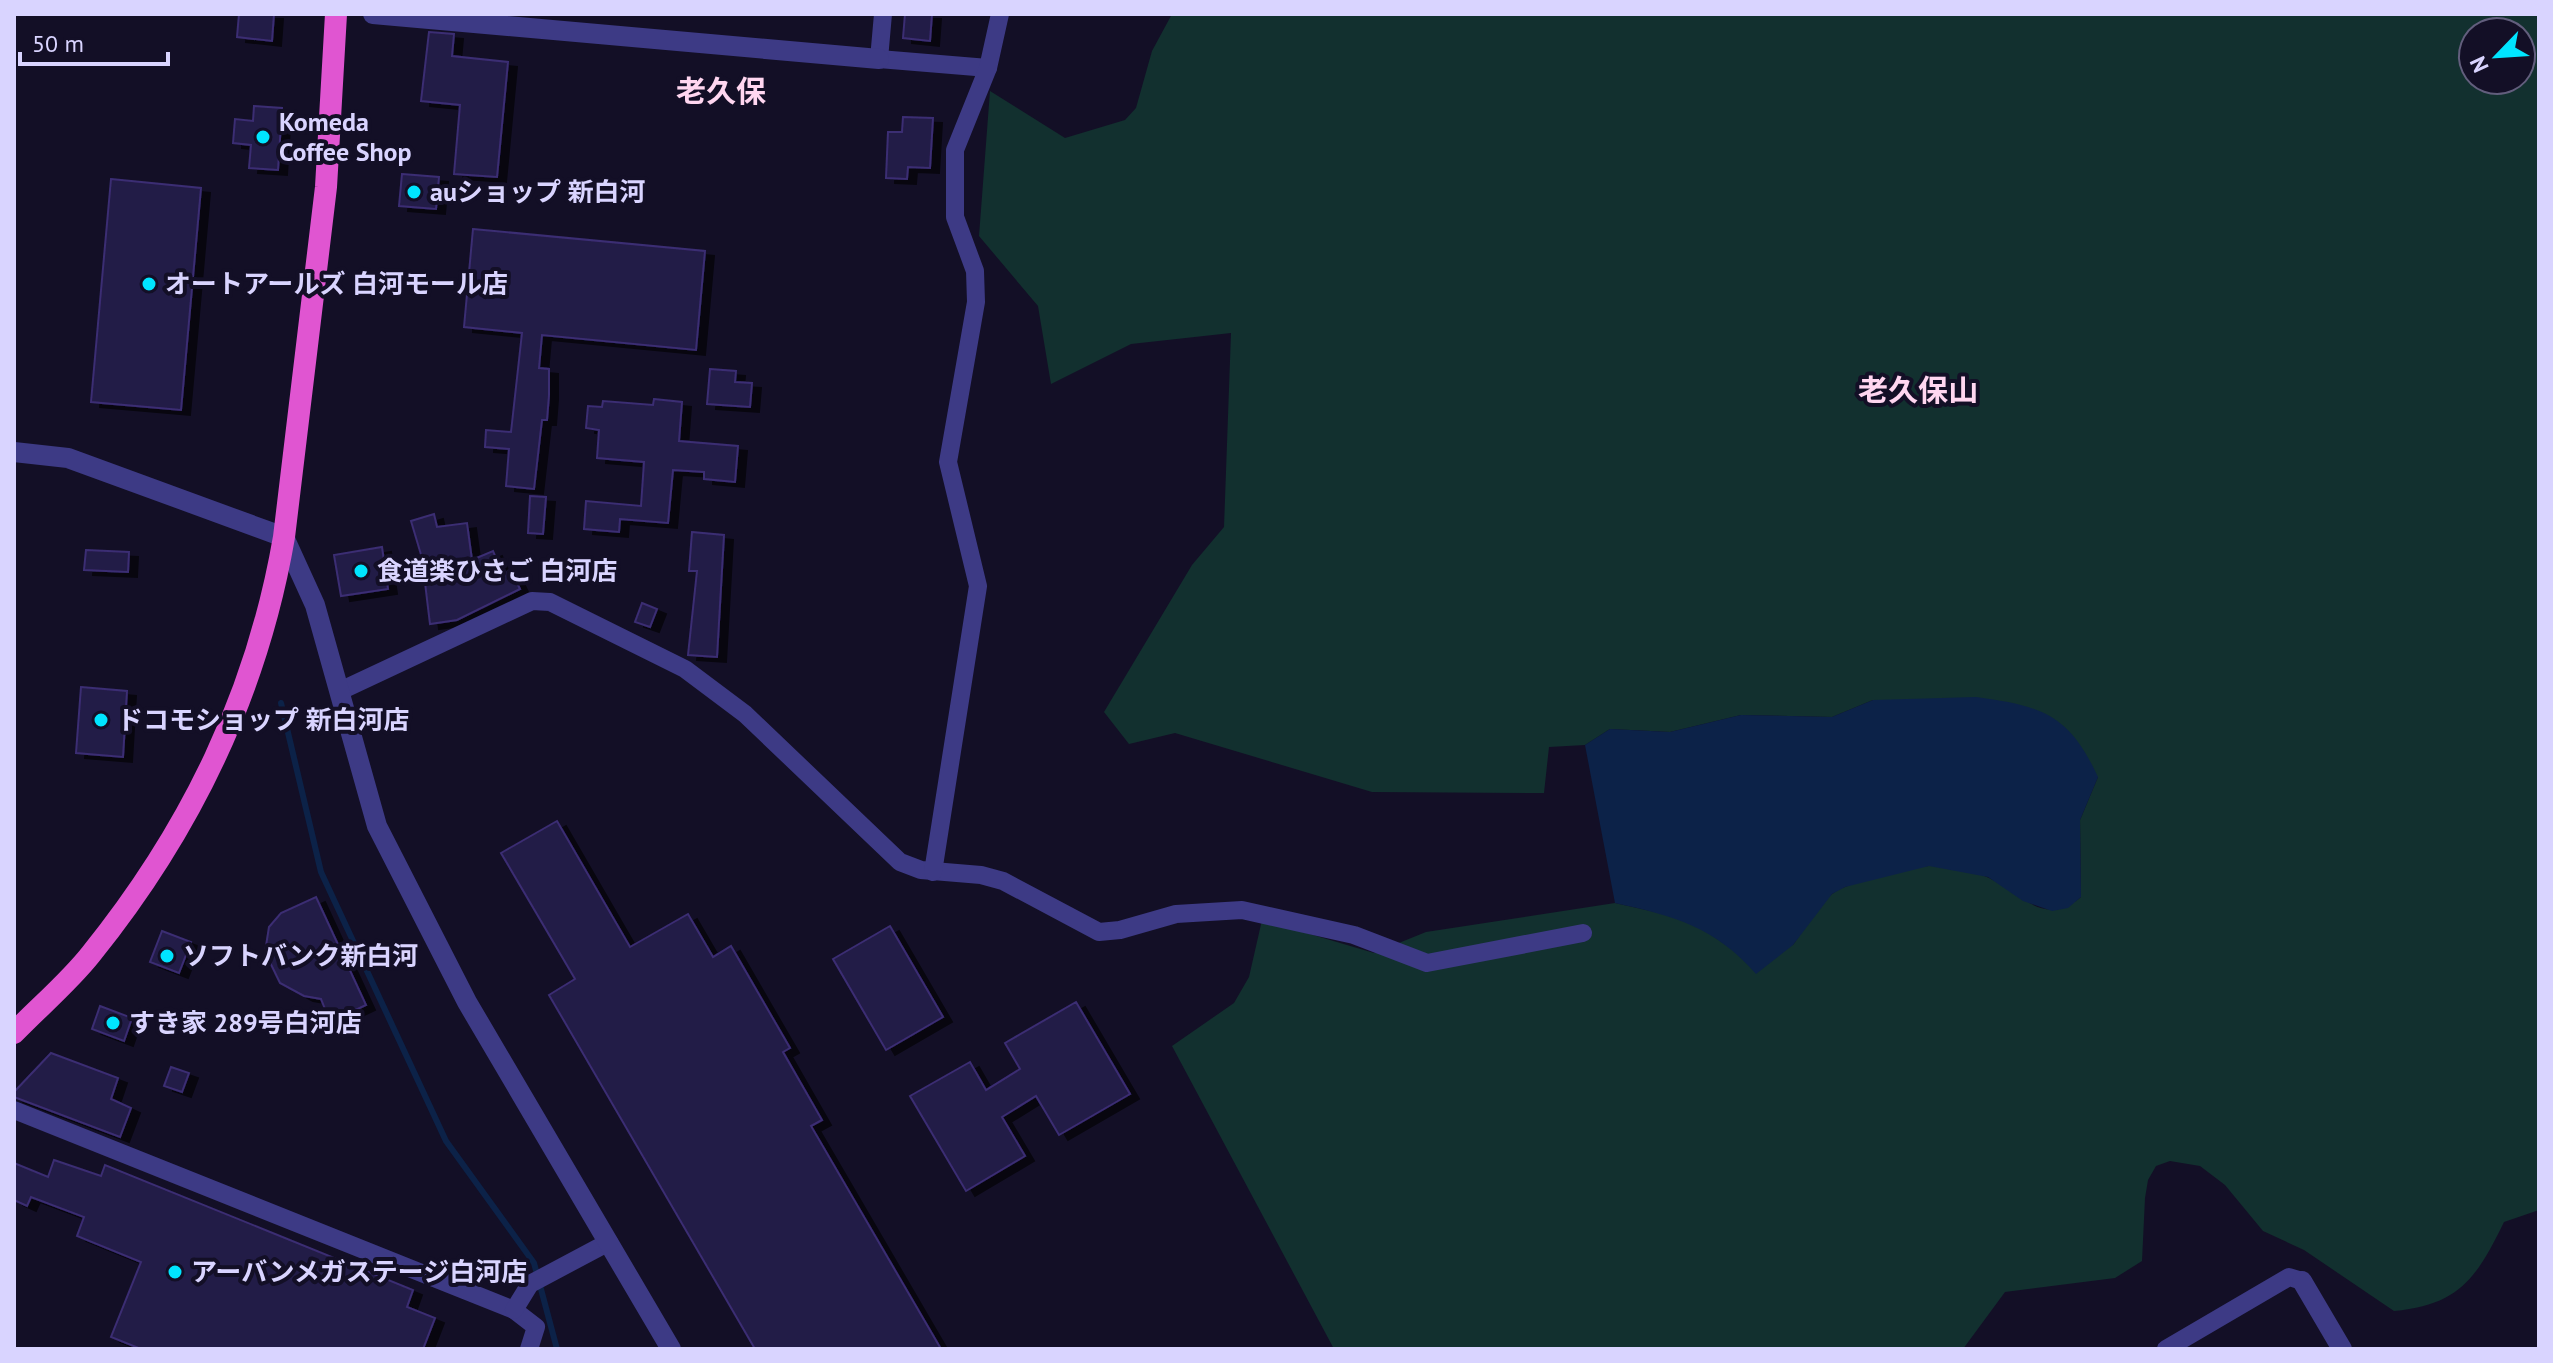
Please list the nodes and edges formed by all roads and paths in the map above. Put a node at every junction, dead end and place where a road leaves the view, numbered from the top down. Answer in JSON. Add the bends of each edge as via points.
{"nodes":[{"id":1,"x":336,"y":14,"type":"edge"},
{"id":2,"x":373,"y":14,"type":"edge"},
{"id":3,"x":883,"y":14,"type":"edge"},
{"id":4,"x":1000,"y":14,"type":"edge"},
{"id":5,"x":879,"y":59,"type":"junction"},
{"id":6,"x":988,"y":68,"type":"junction"},
{"id":7,"x":14,"y":452,"type":"edge"},
{"id":8,"x":284,"y":537,"type":"junction"},
{"id":9,"x":340,"y":691,"type":"junction"},
{"id":10,"x":933,"y":872,"type":"junction"},
{"id":11,"x":1583,"y":933,"type":"dead end"},
{"id":12,"x":14,"y":1033,"type":"edge"},
{"id":13,"x":14,"y":1110,"type":"edge"},
{"id":14,"x":609,"y":1242,"type":"junction"},
{"id":15,"x":2302,"y":1281,"type":"joint"},
{"id":16,"x":514,"y":1310,"type":"junction"},
{"id":17,"x":2194,"y":1342,"type":"edge"},
{"id":18,"x":529,"y":1349,"type":"edge"},
{"id":19,"x":671,"y":1349,"type":"edge"},
{"id":20,"x":2166,"y":1349,"type":"edge"},
{"id":21,"x":2342,"y":1349,"type":"edge"}],
"edges":[{"from":1,"to":8,"type":"highway","via":[[326,187]]},
{"from":2,"to":5,"type":"street"},
{"from":3,"to":5,"type":"street"},
{"from":4,"to":6,"type":"street"},
{"from":5,"to":6,"type":"street"},
{"from":6,"to":10,"type":"street","via":[[955,150],[955,217],[975,271],[976,302],[948,462],[978,586]]},
{"from":7,"to":8,"type":"street","via":[[68,458]]},
{"from":8,"to":9,"type":"street","via":[[315,605]]},
{"from":8,"to":12,"type":"highway","via":[[276,583],[230,730],[169,848],[90,956]]},
{"from":9,"to":10,"type":"street","via":[[493,617],[532,601],[550,602],[685,669],[745,714],[900,862]]},
{"from":9,"to":14,"type":"street","via":[[377,826],[467,1002]]},
{"from":10,"to":11,"type":"street","via":[[1003,881],[1099,932],[1176,914],[1242,910],[1354,935],[1427,963]]},
{"from":13,"to":16,"type":"street"},
{"from":14,"to":16,"type":"street","via":[[530,1284]]},
{"from":14,"to":19,"type":"street"},
{"from":15,"to":17,"type":"street","via":[[2289,1277]]},
{"from":15,"to":21,"type":"street"},
{"from":16,"to":18,"type":"street","via":[[536,1327]]},
{"from":17,"to":20,"type":"street"}]}
